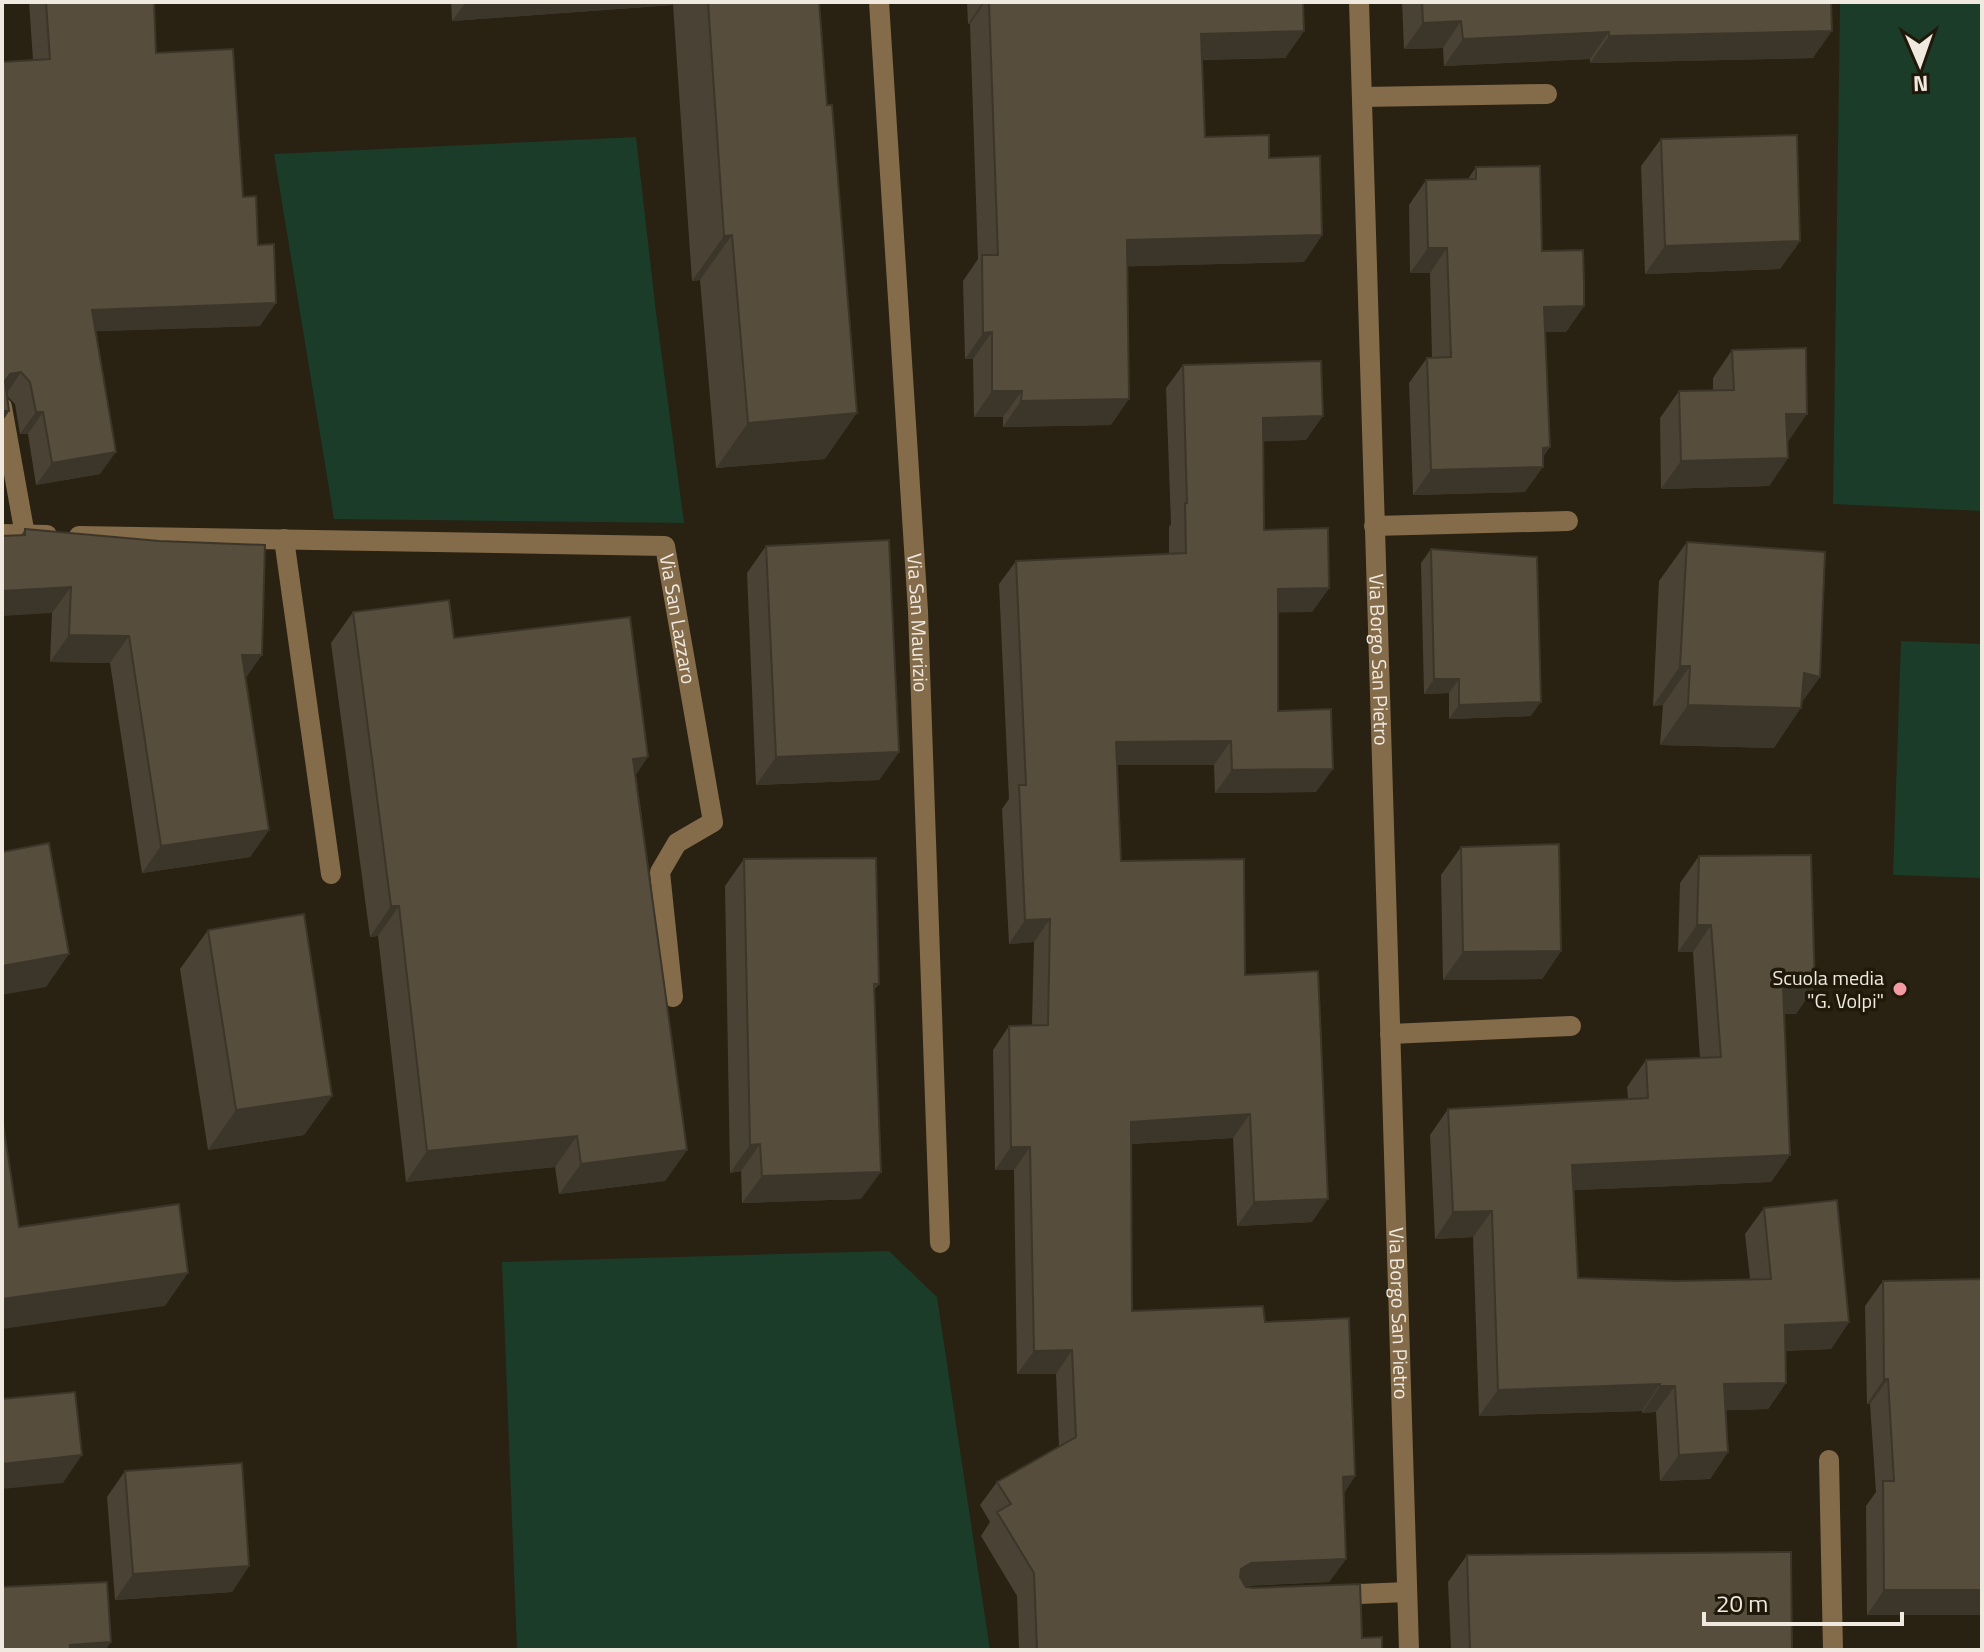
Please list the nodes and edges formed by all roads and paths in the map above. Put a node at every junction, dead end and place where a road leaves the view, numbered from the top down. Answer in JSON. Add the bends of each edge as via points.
{"nodes":[{"id":1,"x":879,"y":2,"type":"edge"},
{"id":2,"x":1359,"y":2,"type":"edge"},
{"id":3,"x":1547,"y":94,"type":"dead end"},
{"id":4,"x":1362,"y":97,"type":"junction"},
{"id":5,"x":2,"y":407,"type":"edge"},
{"id":6,"x":1568,"y":521,"type":"dead end"},
{"id":7,"x":1374,"y":526,"type":"junction"},
{"id":8,"x":2,"y":534,"type":"edge"},
{"id":9,"x":25,"y":535,"type":"junction"},
{"id":10,"x":284,"y":539,"type":"junction"},
{"id":11,"x":331,"y":874,"type":"dead end"},
{"id":12,"x":673,"y":997,"type":"dead end"},
{"id":13,"x":1571,"y":1026,"type":"dead end"},
{"id":14,"x":1390,"y":1034,"type":"junction"},
{"id":15,"x":940,"y":1243,"type":"dead end"},
{"id":16,"x":1829,"y":1460,"type":"dead end"},
{"id":17,"x":1407,"y":1592,"type":"junction"},
{"id":18,"x":1314,"y":1596,"type":"edge"},
{"id":19,"x":1409,"y":1650,"type":"edge"},
{"id":20,"x":1833,"y":1650,"type":"edge"}],
"edges":[{"from":1,"to":15,"type":"street","name":"Via San Maurizio","via":[[918,611]]},
{"from":2,"to":4,"type":"street","name":"Via Borgo San Pietro"},
{"from":3,"to":4,"type":"street"},
{"from":4,"to":7,"type":"street","name":"Via Borgo San Pietro"},
{"from":5,"to":9,"type":"street"},
{"from":6,"to":7,"type":"street"},
{"from":7,"to":14,"type":"street","name":"Via Borgo San Pietro"},
{"from":8,"to":9,"type":"street","name":"Via San Lazzaro"},
{"from":9,"to":10,"type":"street","name":"Via San Lazzaro"},
{"from":10,"to":11,"type":"street"},
{"from":10,"to":12,"type":"street","name":"Via San Lazzaro","via":[[665,546],[713,822],[677,843],[660,872]]},
{"from":13,"to":14,"type":"street"},
{"from":14,"to":17,"type":"street","name":"Via Borgo San Pietro"},
{"from":16,"to":20,"type":"street"},
{"from":17,"to":18,"type":"street"},
{"from":17,"to":19,"type":"street","name":"Via Borgo San Pietro"}]}
